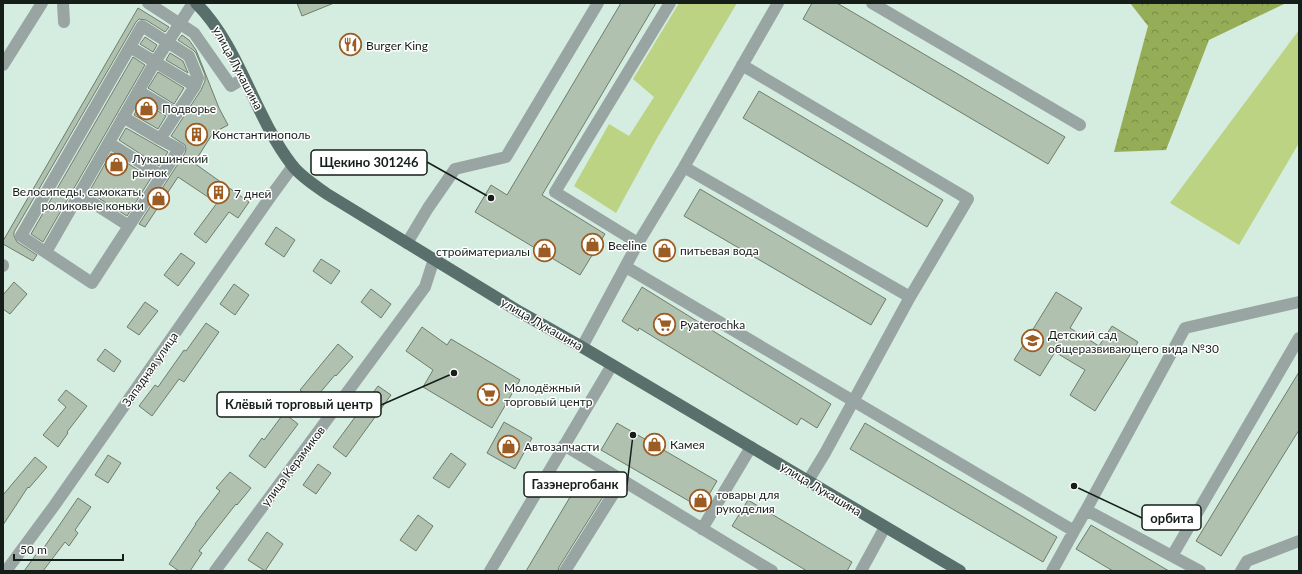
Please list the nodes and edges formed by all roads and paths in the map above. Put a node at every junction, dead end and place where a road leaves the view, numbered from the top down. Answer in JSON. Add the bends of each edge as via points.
{"nodes":[{"id":1,"x":42,"y":3,"type":"edge"},
{"id":2,"x":63,"y":3,"type":"edge"},
{"id":3,"x":148,"y":3,"type":"edge"},
{"id":4,"x":193,"y":3,"type":"edge"},
{"id":5,"x":196,"y":3,"type":"edge"},
{"id":6,"x":598,"y":3,"type":"edge"},
{"id":7,"x":670,"y":3,"type":"edge"},
{"id":8,"x":778,"y":3,"type":"edge"},
{"id":9,"x":872,"y":3,"type":"edge"},
{"id":10,"x":64,"y":22,"type":"dead end"},
{"id":11,"x":180,"y":24,"type":"junction"},
{"id":12,"x":168,"y":42,"type":"junction"},
{"id":13,"x":130,"y":47,"type":"junction"},
{"id":14,"x":155,"y":62,"type":"junction"},
{"id":15,"x":3,"y":65,"type":"edge"},
{"id":16,"x":742,"y":65,"type":"junction"},
{"id":17,"x":244,"y":78,"type":"junction"},
{"id":18,"x":195,"y":86,"type":"junction"},
{"id":19,"x":138,"y":91,"type":"junction"},
{"id":20,"x":176,"y":114,"type":"junction"},
{"id":21,"x":123,"y":117,"type":"junction"},
{"id":22,"x":1080,"y":125,"type":"dead end"},
{"id":23,"x":160,"y":139,"type":"junction"},
{"id":24,"x":109,"y":143,"type":"junction"},
{"id":25,"x":293,"y":166,"type":"junction"},
{"id":26,"x":684,"y":167,"type":"junction"},
{"id":27,"x":162,"y":176,"type":"junction"},
{"id":28,"x":79,"y":194,"type":"junction"},
{"id":29,"x":129,"y":226,"type":"junction"},
{"id":30,"x":638,"y":242,"type":"junction"},
{"id":31,"x":407,"y":243,"type":"junction"},
{"id":32,"x":46,"y":252,"type":"junction"},
{"id":33,"x":434,"y":259,"type":"junction"},
{"id":34,"x":626,"y":267,"type":"junction"},
{"id":35,"x":910,"y":297,"type":"junction"},
{"id":36,"x":1299,"y":302,"type":"edge"},
{"id":37,"x":1299,"y":338,"type":"edge"},
{"id":38,"x":582,"y":347,"type":"junction"},
{"id":39,"x":612,"y":365,"type":"junction"},
{"id":40,"x":853,"y":400,"type":"junction"},
{"id":41,"x":564,"y":445,"type":"junction"},
{"id":42,"x":751,"y":447,"type":"junction"},
{"id":43,"x":622,"y":480,"type":"junction"},
{"id":44,"x":808,"y":481,"type":"junction"},
{"id":45,"x":1086,"y":510,"type":"junction"},
{"id":46,"x":885,"y":527,"type":"junction"},
{"id":47,"x":702,"y":529,"type":"junction"},
{"id":48,"x":1074,"y":531,"type":"junction"},
{"id":49,"x":1299,"y":541,"type":"edge"},
{"id":50,"x":1172,"y":556,"type":"junction"},
{"id":51,"x":6,"y":571,"type":"edge"},
{"id":52,"x":214,"y":571,"type":"edge"},
{"id":53,"x":490,"y":571,"type":"edge"},
{"id":54,"x":565,"y":571,"type":"edge"},
{"id":55,"x":772,"y":571,"type":"edge"},
{"id":56,"x":861,"y":571,"type":"edge"},
{"id":57,"x":960,"y":571,"type":"edge"},
{"id":58,"x":1052,"y":571,"type":"edge"},
{"id":59,"x":1200,"y":571,"type":"edge"},
{"id":60,"x":1241,"y":571,"type":"edge"}],
"edges":[{"from":1,"to":15,"type":"street"},
{"from":2,"to":10,"type":"street"},
{"from":3,"to":11,"type":"street"},
{"from":4,"to":11,"type":"street"},
{"from":5,"to":17,"type":"main road","name":"улица Лукашина","via":[[208,14],[223,37]]},
{"from":6,"to":31,"type":"street","via":[[506,157],[455,169]]},
{"from":7,"to":30,"type":"street","via":[[555,192]]},
{"from":8,"to":16,"type":"street"},
{"from":9,"to":22,"type":"street"},
{"from":11,"to":12,"type":"street"},
{"from":11,"to":17,"type":"street","via":[[194,33],[231,86]]},
{"from":12,"to":13,"type":"street","via":[[142,26]]},
{"from":12,"to":14,"type":"street"},
{"from":12,"to":18,"type":"street","via":[[189,56],[198,78]]},
{"from":13,"to":14,"type":"street"},
{"from":13,"to":32,"type":"street","via":[[21,236]]},
{"from":14,"to":18,"type":"street"},
{"from":14,"to":19,"type":"street"},
{"from":16,"to":26,"type":"street"},
{"from":16,"to":35,"type":"street","via":[[968,199]]},
{"from":17,"to":25,"type":"main road","name":"улица Лукашина","via":[[277,143]]},
{"from":18,"to":20,"type":"street"},
{"from":19,"to":20,"type":"street"},
{"from":19,"to":21,"type":"street"},
{"from":20,"to":23,"type":"street"},
{"from":21,"to":23,"type":"street"},
{"from":21,"to":24,"type":"street"},
{"from":23,"to":27,"type":"street","via":[[179,149]]},
{"from":24,"to":27,"type":"street"},
{"from":24,"to":28,"type":"street"},
{"from":25,"to":31,"type":"main road","name":"улица Лукашина","via":[[327,194]]},
{"from":25,"to":51,"type":"street","name":"Западная улица"},
{"from":26,"to":30,"type":"street"},
{"from":26,"to":35,"type":"street"},
{"from":27,"to":29,"type":"street"},
{"from":28,"to":29,"type":"street"},
{"from":28,"to":32,"type":"street"},
{"from":29,"to":32,"type":"street","via":[[92,283]]},
{"from":30,"to":34,"type":"street"},
{"from":31,"to":33,"type":"main road","name":"улица Лукашина"},
{"from":33,"to":38,"type":"main road","name":"улица Лукашина"},
{"from":33,"to":52,"type":"street","name":"улица Керамиков","via":[[425,287]]},
{"from":34,"to":38,"type":"street"},
{"from":34,"to":40,"type":"street"},
{"from":35,"to":40,"type":"street"},
{"from":36,"to":45,"type":"street","via":[[1185,328]]},
{"from":37,"to":50,"type":"street"},
{"from":38,"to":39,"type":"main road","name":"улица Лукашина"},
{"from":39,"to":41,"type":"street"},
{"from":39,"to":42,"type":"main road","name":"улица Лукашина"},
{"from":40,"to":44,"type":"street","via":[[826,453]]},
{"from":40,"to":48,"type":"street"},
{"from":41,"to":43,"type":"street"},
{"from":41,"to":53,"type":"street"},
{"from":42,"to":44,"type":"main road","name":"улица Лукашина"},
{"from":42,"to":47,"type":"street"},
{"from":43,"to":47,"type":"street"},
{"from":43,"to":54,"type":"street"},
{"from":44,"to":46,"type":"main road","name":"улица Лукашина"},
{"from":45,"to":48,"type":"street"},
{"from":45,"to":50,"type":"street"},
{"from":46,"to":56,"type":"street"},
{"from":46,"to":57,"type":"main road","name":"улица Лукашина"},
{"from":47,"to":55,"type":"street"},
{"from":48,"to":58,"type":"street"},
{"from":49,"to":60,"type":"street","via":[[1247,561]]},
{"from":50,"to":59,"type":"street"}]}
